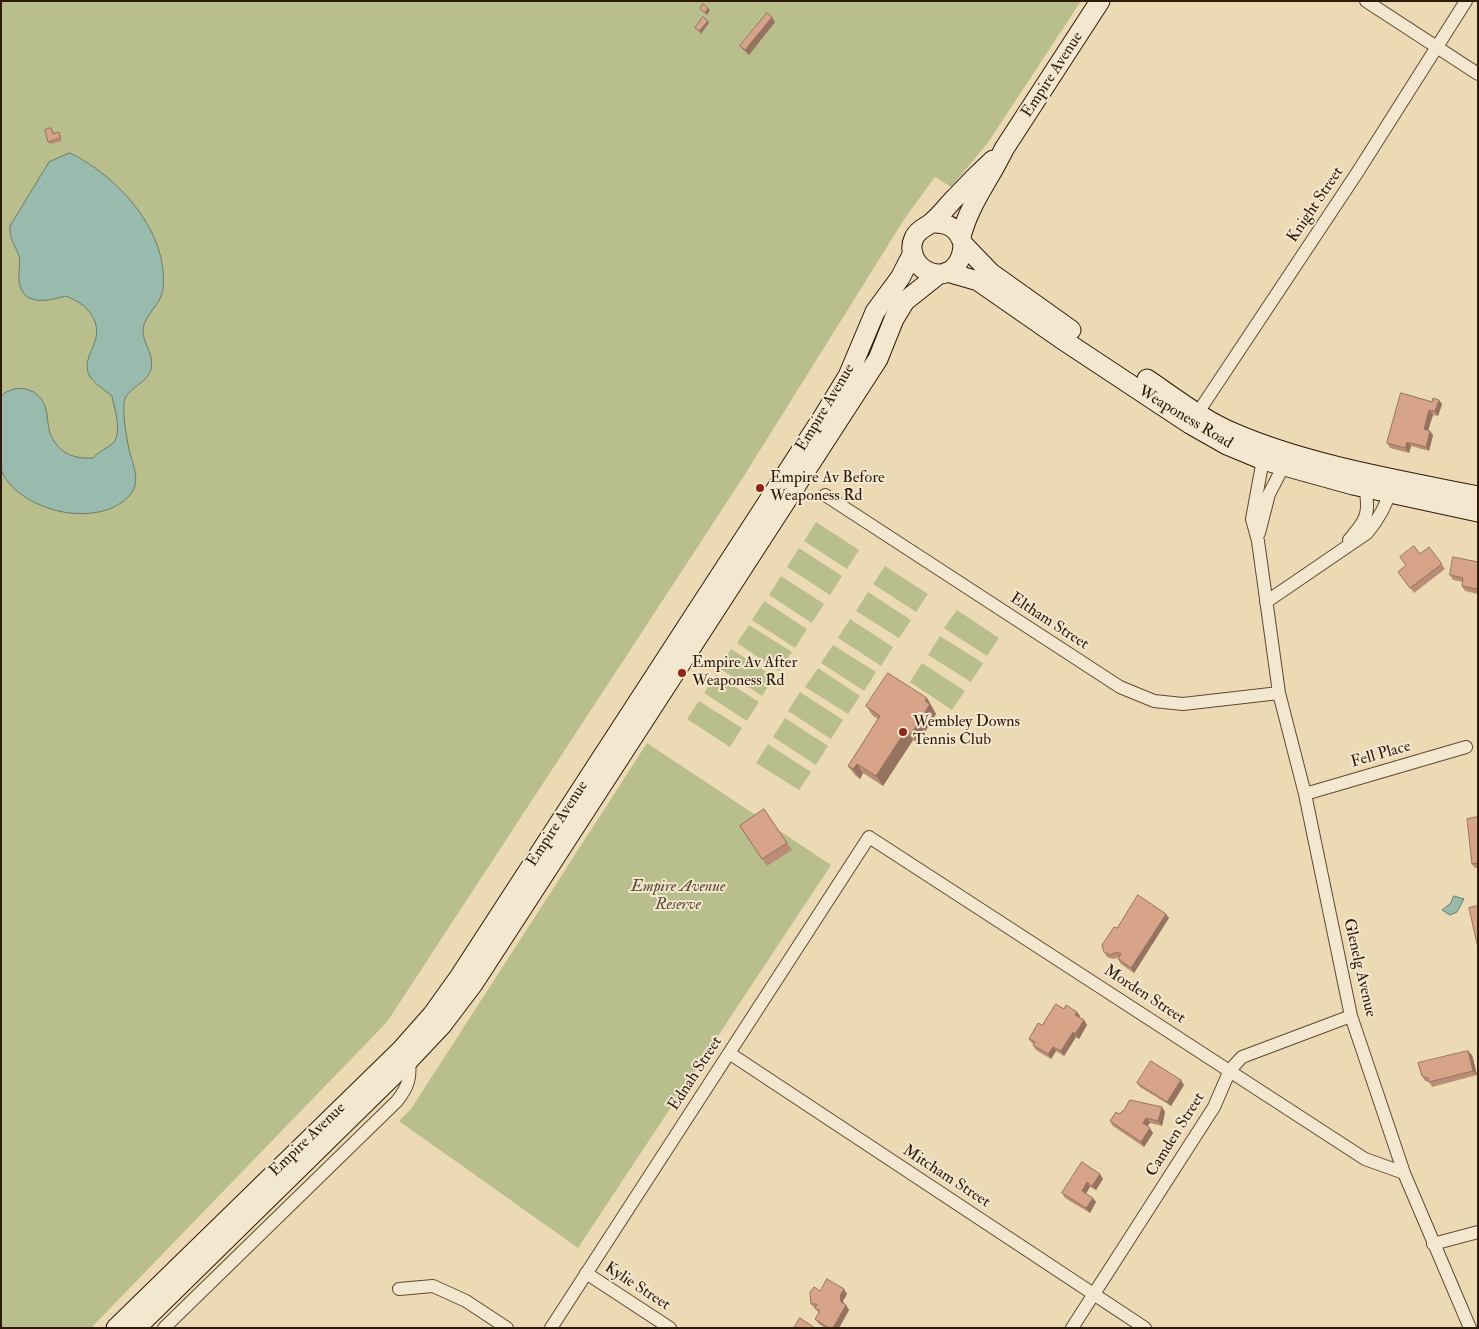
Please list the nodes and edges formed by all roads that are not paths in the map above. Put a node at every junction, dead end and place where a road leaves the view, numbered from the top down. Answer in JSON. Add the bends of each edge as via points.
{"nodes":[{"id":1,"x":1100,"y":1,"type":"edge"},
{"id":2,"x":1366,"y":1,"type":"edge"},
{"id":3,"x":1466,"y":1,"type":"edge"},
{"id":4,"x":1436,"y":47,"type":"junction"},
{"id":5,"x":1478,"y":74,"type":"edge"},
{"id":6,"x":1004,"y":149,"type":"junction"},
{"id":7,"x":930,"y":223,"type":"junction"},
{"id":8,"x":962,"y":240,"type":"junction"},
{"id":9,"x":913,"y":254,"type":"junction"},
{"id":10,"x":943,"y":273,"type":"junction"},
{"id":11,"x":1194,"y":418,"type":"junction"},
{"id":12,"x":1264,"y":452,"type":"junction"},
{"id":13,"x":1284,"y":458,"type":"junction"},
{"id":14,"x":1367,"y":481,"type":"junction"},
{"id":15,"x":1392,"y":486,"type":"junction"},
{"id":16,"x":825,"y":495,"type":"dead end"},
{"id":17,"x":1478,"y":496,"type":"edge"},
{"id":18,"x":1478,"y":512,"type":"edge"},
{"id":19,"x":1258,"y":541,"type":"junction"},
{"id":20,"x":1343,"y":547,"type":"junction"},
{"id":21,"x":1266,"y":602,"type":"junction"},
{"id":22,"x":1279,"y":693,"type":"junction"},
{"id":23,"x":1466,"y":747,"type":"dead end"},
{"id":24,"x":1305,"y":794,"type":"junction"},
{"id":25,"x":869,"y":837,"type":"joint"},
{"id":26,"x":1351,"y":1016,"type":"junction"},
{"id":27,"x":729,"y":1053,"type":"junction"},
{"id":28,"x":410,"y":1060,"type":"junction"},
{"id":29,"x":1230,"y":1070,"type":"junction"},
{"id":30,"x":1404,"y":1173,"type":"junction"},
{"id":31,"x":1478,"y":1232,"type":"edge"},
{"id":32,"x":1433,"y":1244,"type":"junction"},
{"id":33,"x":586,"y":1273,"type":"junction"},
{"id":34,"x":400,"y":1289,"type":"dead end"},
{"id":35,"x":1094,"y":1295,"type":"junction"},
{"id":36,"x":116,"y":1328,"type":"edge"},
{"id":37,"x":136,"y":1328,"type":"edge"},
{"id":38,"x":164,"y":1328,"type":"edge"},
{"id":39,"x":507,"y":1328,"type":"edge"},
{"id":40,"x":551,"y":1328,"type":"edge"},
{"id":41,"x":670,"y":1328,"type":"edge"},
{"id":42,"x":1072,"y":1328,"type":"edge"},
{"id":43,"x":1145,"y":1328,"type":"edge"},
{"id":44,"x":1470,"y":1328,"type":"edge"}],
"edges":[{"from":1,"to":6,"type":"main road","name":"Empire Avenue"},
{"from":2,"to":4,"type":"street"},
{"from":3,"to":4,"type":"street","name":"Knight Street"},
{"from":4,"to":5,"type":"street"},
{"from":4,"to":11,"type":"street","name":"Knight Street","via":[[1357,173]]},
{"from":6,"to":7,"type":"main road","name":"Empire Avenue"},
{"from":6,"to":8,"type":"main road","name":"Empire Avenue","via":[[993,174],[971,206]]},
{"from":7,"to":8,"type":"main road","via":[[954,227]]},
{"from":7,"to":9,"type":"main road","name":"Empire Avenue","via":[[914,238]]},
{"from":8,"to":10,"type":"main road","name":"Empire Avenue","via":[[960,261]]},
{"from":8,"to":11,"type":"main road","name":"Weaponess Road","via":[[991,273]]},
{"from":9,"to":10,"type":"main road","via":[[922,268]]},
{"from":9,"to":36,"type":"main road","name":"Empire Avenue","via":[[875,312],[848,376],[823,417],[432,1015],[401,1050]]},
{"from":10,"to":11,"type":"main road","name":"Weaponess Road","via":[[978,281]]},
{"from":10,"to":28,"type":"main road","name":"Empire Avenue","via":[[905,301],[878,359],[473,984]]},
{"from":11,"to":12,"type":"main road","name":"Weaponess Road","via":[[1227,445]]},
{"from":12,"to":13,"type":"main road","name":"Weaponess Road"},
{"from":12,"to":19,"type":"street","name":"Glenelg Avenue","via":[[1252,519]]},
{"from":13,"to":14,"type":"main road","name":"Weaponess Road"},
{"from":13,"to":19,"type":"street","name":"Glenelg Avenue","via":[[1261,519]]},
{"from":14,"to":15,"type":"main road","name":"Weaponess Road"},
{"from":14,"to":20,"type":"street","via":[[1366,516]]},
{"from":15,"to":17,"type":"main road","name":"Weaponess Road"},
{"from":15,"to":18,"type":"main road","name":"Weaponess Road"},
{"from":15,"to":20,"type":"street","via":[[1371,528]]},
{"from":16,"to":22,"type":"street","name":"Eltham Street","via":[[1120,687],[1154,701],[1183,704]]},
{"from":19,"to":21,"type":"street","name":"Glenelg Avenue"},
{"from":20,"to":21,"type":"street"},
{"from":21,"to":22,"type":"street","name":"Glenelg Avenue"},
{"from":22,"to":24,"type":"street","name":"Glenelg Avenue"},
{"from":23,"to":24,"type":"street","name":"Fell Place"},
{"from":24,"to":26,"type":"street","name":"Glenelg Avenue"},
{"from":25,"to":27,"type":"street","name":"Ednah Street"},
{"from":25,"to":29,"type":"street","name":"Morden Street"},
{"from":26,"to":29,"type":"street","name":"Camden Street","via":[[1242,1057]]},
{"from":26,"to":30,"type":"street","name":"Glenelg Avenue"},
{"from":27,"to":33,"type":"street","name":"Ednah Street"},
{"from":27,"to":35,"type":"street","name":"Mitcham Street"},
{"from":28,"to":37,"type":"main road","name":"Empire Avenue"},
{"from":28,"to":38,"type":"street","via":[[410,1077],[397,1101]]},
{"from":29,"to":30,"type":"street","name":"Morden Street","via":[[1365,1159]]},
{"from":29,"to":35,"type":"street","name":"Camden Street","via":[[1214,1107]]},
{"from":30,"to":32,"type":"street","name":"Glenelg Avenue"},
{"from":31,"to":32,"type":"street"},
{"from":32,"to":44,"type":"street","name":"Glenelg Avenue"},
{"from":33,"to":40,"type":"street","name":"Ednah Street"},
{"from":33,"to":41,"type":"street","name":"Kylie Street"},
{"from":34,"to":39,"type":"street","via":[[433,1286],[466,1301]]},
{"from":35,"to":42,"type":"street","name":"Camden Street"},
{"from":35,"to":43,"type":"street","name":"Mitcham Street"}]}
